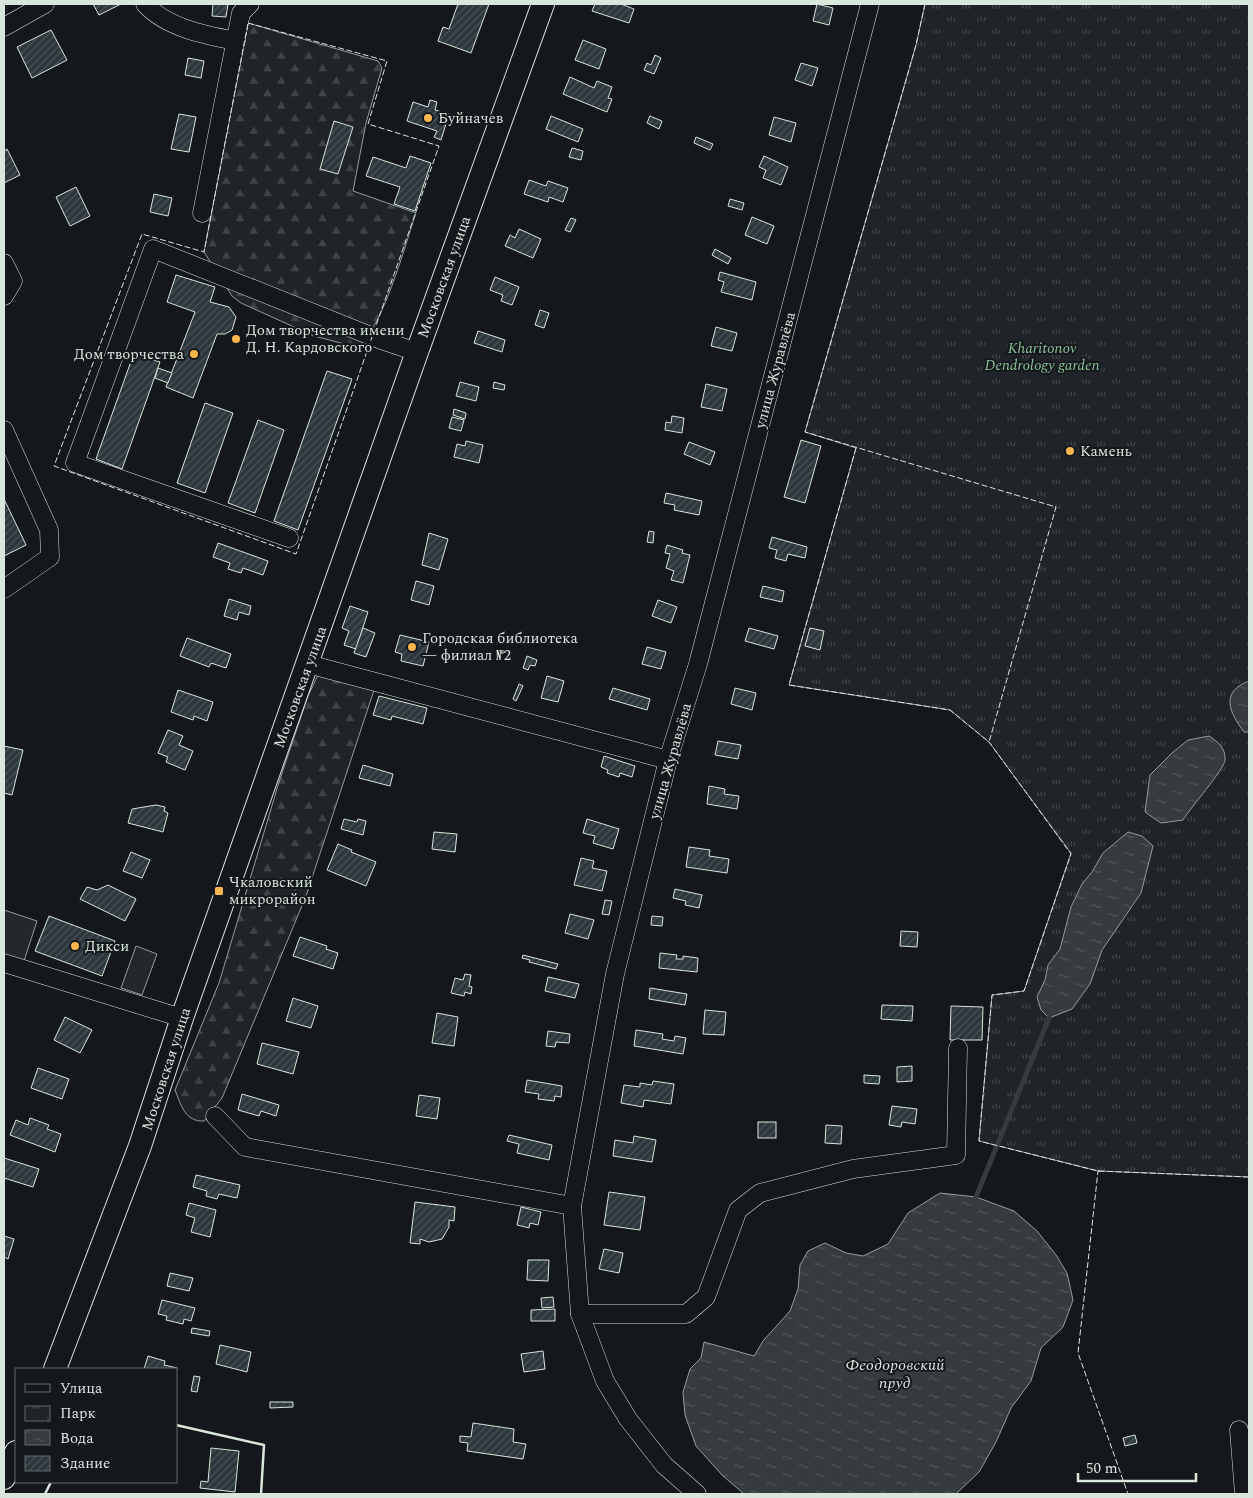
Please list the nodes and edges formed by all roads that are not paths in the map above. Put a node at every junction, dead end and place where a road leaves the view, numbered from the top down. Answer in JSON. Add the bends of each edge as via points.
{"nodes":[{"id":1,"x":44,"y":4,"type":"edge"},
{"id":2,"x":145,"y":4,"type":"edge"},
{"id":3,"x":250,"y":4,"type":"edge"},
{"id":4,"x":543,"y":4,"type":"edge"},
{"id":5,"x":870,"y":4,"type":"edge"},
{"id":6,"x":4,"y":26,"type":"edge"},
{"id":7,"x":236,"y":41,"type":"junction"},
{"id":8,"x":202,"y":213,"type":"dead end"},
{"id":9,"x":4,"y":263,"type":"edge"},
{"id":10,"x":4,"y":296,"type":"edge"},
{"id":11,"x":417,"y":352,"type":"junction"},
{"id":12,"x":4,"y":430,"type":"edge"},
{"id":13,"x":289,"y":538,"type":"dead end"},
{"id":14,"x":4,"y":589,"type":"edge"},
{"id":15,"x":308,"y":664,"type":"junction"},
{"id":16,"x":668,"y":760,"type":"junction"},
{"id":17,"x":4,"y":963,"type":"edge"},
{"id":18,"x":182,"y":1018,"type":"junction"},
{"id":19,"x":958,"y":1048,"type":"dead end"},
{"id":20,"x":215,"y":1116,"type":"dead end"},
{"id":21,"x":572,"y":1206,"type":"junction"},
{"id":22,"x":580,"y":1314,"type":"junction"},
{"id":23,"x":55,"y":1368,"type":"edge"},
{"id":24,"x":1239,"y":1430,"type":"dead end"},
{"id":25,"x":15,"y":1454,"type":"edge"},
{"id":26,"x":4,"y":1478,"type":"edge"},
{"id":27,"x":697,"y":1494,"type":"edge"},
{"id":28,"x":1244,"y":1494,"type":"edge"}],
"edges":[{"from":1,"to":6,"type":"street"},
{"from":2,"to":7,"type":"street","via":[[173,23],[202,34]]},
{"from":3,"to":7,"type":"street","via":[[241,13]]},
{"from":4,"to":11,"type":"main road","name":"Московская улица"},
{"from":5,"to":16,"type":"street","name":"улица Журавлёва","via":[[698,664]]},
{"from":7,"to":8,"type":"street"},
{"from":9,"to":10,"type":"street","via":[[12,281]]},
{"from":11,"to":13,"type":"street","via":[[153,249],[75,463]]},
{"from":11,"to":15,"type":"main road","name":"Московская улица"},
{"from":12,"to":14,"type":"street","via":[[49,530],[50,557]]},
{"from":15,"to":16,"type":"street"},
{"from":15,"to":18,"type":"main road","name":"Московская улица"},
{"from":16,"to":21,"type":"street","name":"улица Журавлёва","via":[[615,974]]},
{"from":17,"to":18,"type":"street"},
{"from":18,"to":23,"type":"main road","name":"Московская улица","via":[[140,1146]]},
{"from":19,"to":22,"type":"street","via":[[956,1155],[853,1169],[760,1193],[738,1210],[706,1297],[686,1314]]},
{"from":20,"to":21,"type":"street","via":[[245,1147]]},
{"from":21,"to":22,"type":"street","name":"улица Журавлёва"},
{"from":22,"to":27,"type":"street","name":"улица Журавлёва","via":[[605,1381],[628,1419],[664,1465]]},
{"from":24,"to":28,"type":"street"},
{"from":25,"to":26,"type":"main road"}]}
